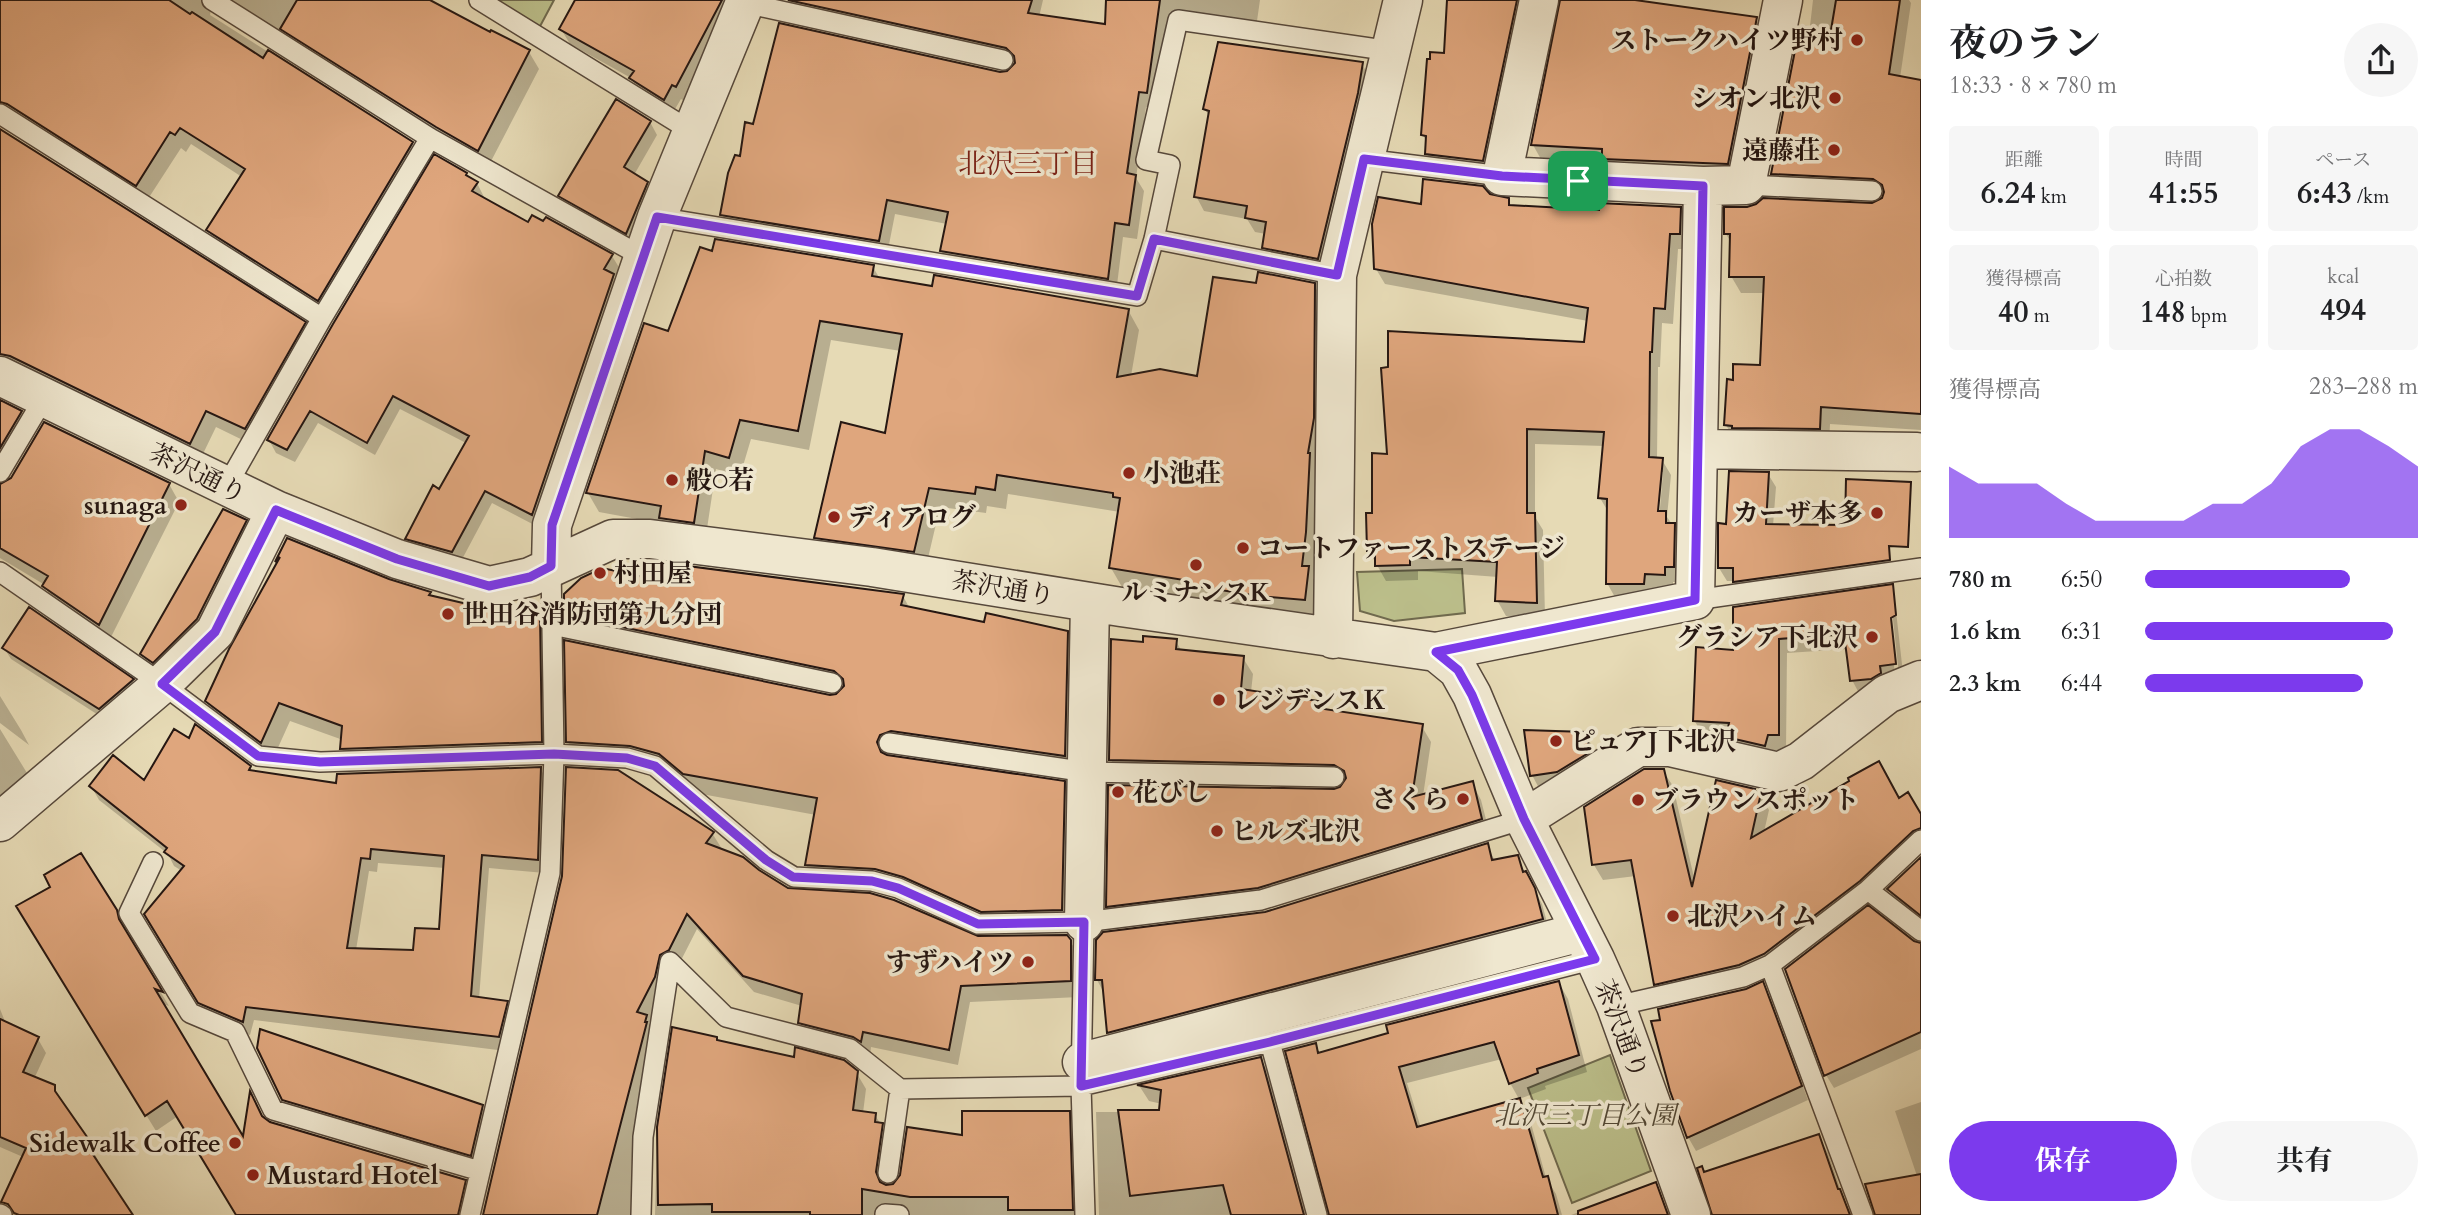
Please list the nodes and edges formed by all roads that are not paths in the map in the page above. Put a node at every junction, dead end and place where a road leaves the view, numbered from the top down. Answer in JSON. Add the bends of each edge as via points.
{"nodes":[{"id":1,"x":212,"y":0,"type":"edge"},
{"id":2,"x":480,"y":0,"type":"edge"},
{"id":3,"x":1403,"y":0,"type":"edge"},
{"id":4,"x":1539,"y":0,"type":"edge"},
{"id":5,"x":1783,"y":0,"type":"edge"},
{"id":6,"x":745,"y":2,"type":"edge"},
{"id":7,"x":1391,"y":51,"type":"junction"},
{"id":8,"x":1003,"y":60,"type":"dead end"},
{"id":9,"x":0,"y":114,"type":"edge"},
{"id":10,"x":691,"y":131,"type":"junction"},
{"id":11,"x":430,"y":138,"type":"junction"},
{"id":12,"x":1364,"y":159,"type":"junction"},
{"id":13,"x":1502,"y":176,"type":"junction"},
{"id":14,"x":1746,"y":185,"type":"junction"},
{"id":15,"x":1703,"y":186,"type":"junction"},
{"id":16,"x":1872,"y":191,"type":"dead end"},
{"id":17,"x":657,"y":217,"type":"junction"},
{"id":18,"x":1154,"y":239,"type":"junction"},
{"id":19,"x":643,"y":257,"type":"junction"},
{"id":20,"x":1337,"y":275,"type":"junction"},
{"id":21,"x":322,"y":318,"type":"junction"},
{"id":22,"x":0,"y":376,"type":"edge"},
{"id":23,"x":44,"y":398,"type":"junction"},
{"id":24,"x":1698,"y":449,"type":"junction"},
{"id":25,"x":1917,"y":452,"type":"dead end"},
{"id":26,"x":0,"y":472,"type":"edge"},
{"id":27,"x":226,"y":487,"type":"junction"},
{"id":28,"x":276,"y":510,"type":"junction"},
{"id":29,"x":551,"y":566,"type":"junction"},
{"id":30,"x":1921,"y":568,"type":"edge"},
{"id":31,"x":0,"y":572,"type":"edge"},
{"id":32,"x":1695,"y":600,"type":"junction"},
{"id":33,"x":1090,"y":602,"type":"junction"},
{"id":34,"x":552,"y":625,"type":"junction"},
{"id":35,"x":1333,"y":639,"type":"junction"},
{"id":36,"x":1436,"y":652,"type":"junction"},
{"id":37,"x":1921,"y":680,"type":"edge"},
{"id":38,"x":832,"y":683,"type":"dead end"},
{"id":39,"x":162,"y":684,"type":"junction"},
{"id":40,"x":889,"y":743,"type":"dead end"},
{"id":41,"x":554,"y":754,"type":"junction"},
{"id":42,"x":1087,"y":772,"type":"junction"},
{"id":43,"x":1334,"y":777,"type":"dead end"},
{"id":44,"x":1524,"y":819,"type":"junction"},
{"id":45,"x":0,"y":822,"type":"edge"},
{"id":46,"x":1921,"y":839,"type":"edge"},
{"id":47,"x":153,"y":862,"type":"dead end"},
{"id":48,"x":1868,"y":890,"type":"junction"},
{"id":49,"x":1084,"y":922,"type":"junction"},
{"id":50,"x":1921,"y":930,"type":"edge"},
{"id":51,"x":1588,"y":946,"type":"junction"},
{"id":52,"x":1770,"y":965,"type":"junction"},
{"id":53,"x":1616,"y":1006,"type":"junction"},
{"id":54,"x":1270,"y":1042,"type":"junction"},
{"id":55,"x":1081,"y":1074,"type":"junction"},
{"id":56,"x":900,"y":1089,"type":"junction"},
{"id":57,"x":480,"y":1171,"type":"junction"},
{"id":58,"x":888,"y":1173,"type":"dead end"},
{"id":59,"x":470,"y":1215,"type":"edge"},
{"id":60,"x":640,"y":1215,"type":"edge"},
{"id":61,"x":1085,"y":1215,"type":"edge"},
{"id":62,"x":1317,"y":1215,"type":"edge"},
{"id":63,"x":1691,"y":1215,"type":"edge"},
{"id":64,"x":1863,"y":1215,"type":"edge"}],
"edges":[{"from":1,"to":11,"type":"lane"},
{"from":2,"to":10,"type":"lane"},
{"from":3,"to":7,"type":"street"},
{"from":4,"to":13,"type":"street"},
{"from":5,"to":14,"type":"street"},
{"from":6,"to":8,"type":"lane"},
{"from":6,"to":10,"type":"street"},
{"from":7,"to":12,"type":"street"},
{"from":7,"to":18,"type":"lane","via":[[1178,20],[1146,160],[1170,164]]},
{"from":9,"to":21,"type":"lane"},
{"from":10,"to":17,"type":"street"},
{"from":11,"to":19,"type":"lane"},
{"from":11,"to":21,"type":"lane"},
{"from":12,"to":13,"type":"lane"},
{"from":12,"to":20,"type":"street"},
{"from":13,"to":15,"type":"street"},
{"from":14,"to":15,"type":"street"},
{"from":14,"to":16,"type":"lane"},
{"from":15,"to":24,"type":"street"},
{"from":17,"to":18,"type":"lane","via":[[1137,296]]},
{"from":17,"to":19,"type":"street"},
{"from":18,"to":20,"type":"lane"},
{"from":19,"to":29,"type":"street","via":[[552,525]]},
{"from":20,"to":35,"type":"street"},
{"from":21,"to":27,"type":"lane"},
{"from":22,"to":23,"type":"street","name":"茶沢通り"},
{"from":23,"to":26,"type":"lane"},
{"from":23,"to":27,"type":"street","name":"茶沢通り"},
{"from":24,"to":25,"type":"street"},
{"from":24,"to":32,"type":"street"},
{"from":27,"to":28,"type":"street","name":"茶沢通り"},
{"from":28,"to":29,"type":"street","name":"茶沢通り","via":[[397,559],[489,586],[530,577]]},
{"from":28,"to":39,"type":"street","via":[[215,632]]},
{"from":29,"to":33,"type":"street","name":"茶沢通り","via":[[613,539],[650,539],[872,567]]},
{"from":29,"to":34,"type":"lane"},
{"from":30,"to":32,"type":"lane"},
{"from":31,"to":39,"type":"lane"},
{"from":32,"to":36,"type":"street"},
{"from":33,"to":35,"type":"street","name":"茶沢通り"},
{"from":33,"to":42,"type":"street"},
{"from":34,"to":38,"type":"lane"},
{"from":34,"to":41,"type":"lane"},
{"from":35,"to":36,"type":"street","name":"茶沢通り"},
{"from":36,"to":44,"type":"street","name":"茶沢通り","via":[[1458,670],[1472,695]]},
{"from":37,"to":44,"type":"street","via":[[1887,694],[1801,761],[1779,772],[1670,747],[1638,747]]},
{"from":39,"to":41,"type":"lane","via":[[258,756],[320,762]]},
{"from":39,"to":45,"type":"street"},
{"from":40,"to":42,"type":"lane"},
{"from":41,"to":49,"type":"lane","via":[[627,758],[655,766],[766,860],[793,877],[872,881],[978,924]]},
{"from":41,"to":57,"type":"lane","via":[[550,873]]},
{"from":42,"to":43,"type":"lane"},
{"from":42,"to":49,"type":"street"},
{"from":44,"to":49,"type":"lane","via":[[1261,900]]},
{"from":44,"to":51,"type":"street","name":"茶沢通り"},
{"from":46,"to":48,"type":"lane"},
{"from":47,"to":57,"type":"lane","via":[[129,912],[190,1013],[235,1032],[273,1110]]},
{"from":48,"to":50,"type":"lane"},
{"from":48,"to":52,"type":"lane"},
{"from":49,"to":55,"type":"lane"},
{"from":51,"to":53,"type":"street","name":"茶沢通り"},
{"from":51,"to":54,"type":"lane"},
{"from":51,"to":55,"type":"street"},
{"from":52,"to":53,"type":"lane","via":[[1743,977]]},
{"from":52,"to":64,"type":"lane"},
{"from":53,"to":63,"type":"street","name":"茶沢通り"},
{"from":54,"to":55,"type":"lane"},
{"from":54,"to":62,"type":"lane"},
{"from":55,"to":56,"type":"lane"},
{"from":55,"to":61,"type":"lane"},
{"from":56,"to":58,"type":"lane"},
{"from":56,"to":60,"type":"lane","via":[[850,1049],[726,1017],[670,962],[643,1138]]},
{"from":57,"to":59,"type":"lane"}]}
